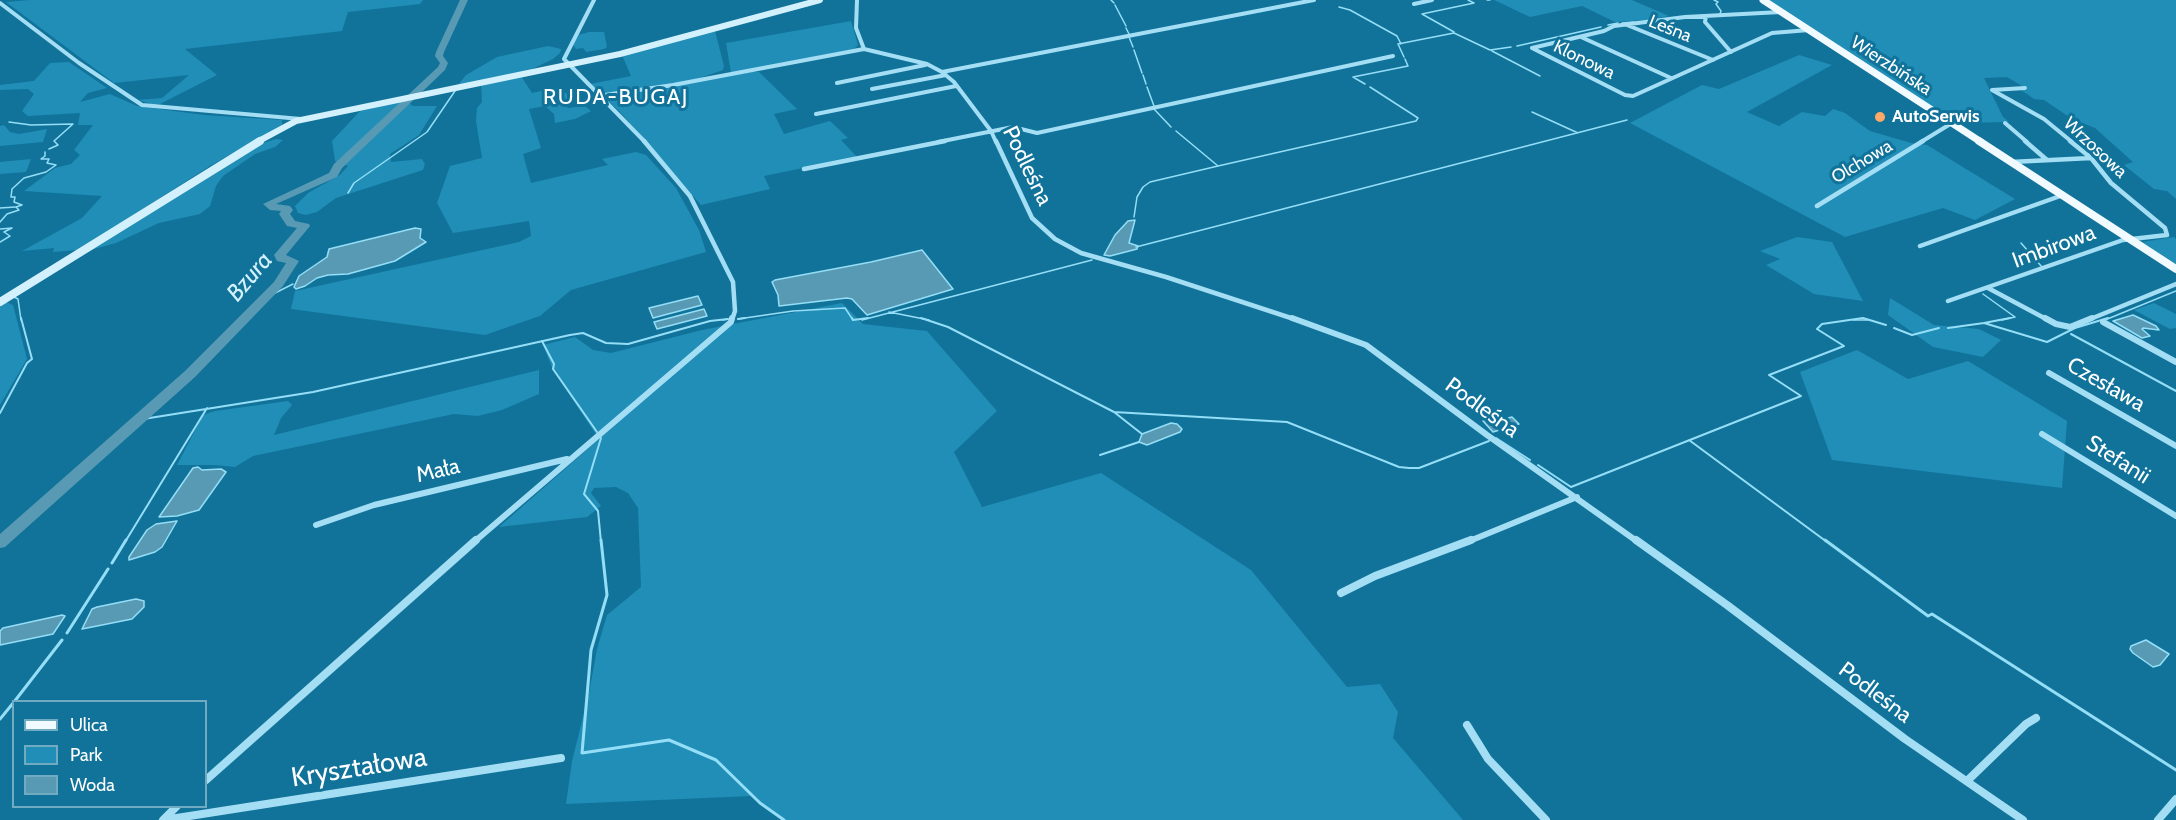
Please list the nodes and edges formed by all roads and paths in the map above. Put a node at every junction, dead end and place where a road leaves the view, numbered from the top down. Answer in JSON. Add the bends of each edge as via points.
{"nodes":[{"id":1,"x":594,"y":0,"type":"edge"},
{"id":2,"x":820,"y":0,"type":"edge"},
{"id":3,"x":857,"y":0,"type":"edge"},
{"id":4,"x":1314,"y":0,"type":"edge"},
{"id":5,"x":1432,"y":0,"type":"edge"},
{"id":6,"x":1763,"y":0,"type":"edge"},
{"id":7,"x":0,"y":3,"type":"edge"},
{"id":8,"x":1414,"y":3,"type":"dead end"},
{"id":9,"x":1781,"y":12,"type":"junction"},
{"id":10,"x":1706,"y":16,"type":"junction"},
{"id":11,"x":1618,"y":22,"type":"dead end"},
{"id":12,"x":1626,"y":25,"type":"junction"},
{"id":13,"x":1809,"y":30,"type":"junction"},
{"id":14,"x":1580,"y":36,"type":"junction"},
{"id":15,"x":864,"y":49,"type":"junction"},
{"id":16,"x":1731,"y":52,"type":"junction"},
{"id":17,"x":1393,"y":56,"type":"dead end"},
{"id":18,"x":1713,"y":60,"type":"junction"},
{"id":19,"x":927,"y":64,"type":"junction"},
{"id":20,"x":568,"y":65,"type":"junction"},
{"id":21,"x":944,"y":74,"type":"junction"},
{"id":22,"x":1671,"y":78,"type":"junction"},
{"id":23,"x":837,"y":83,"type":"dead end"},
{"id":24,"x":956,"y":86,"type":"junction"},
{"id":25,"x":2025,"y":88,"type":"dead end"},
{"id":26,"x":872,"y":89,"type":"dead end"},
{"id":27,"x":598,"y":96,"type":"junction"},
{"id":28,"x":816,"y":114,"type":"dead end"},
{"id":29,"x":301,"y":119,"type":"junction"},
{"id":30,"x":1952,"y":123,"type":"junction"},
{"id":31,"x":2005,"y":123,"type":"dead end"},
{"id":32,"x":991,"y":131,"type":"junction"},
{"id":33,"x":2091,"y":158,"type":"junction"},
{"id":34,"x":2047,"y":160,"type":"junction"},
{"id":35,"x":2011,"y":162,"type":"junction"},
{"id":36,"x":804,"y":169,"type":"dead end"},
{"id":37,"x":2063,"y":195,"type":"junction"},
{"id":38,"x":1817,"y":206,"type":"dead end"},
{"id":39,"x":2132,"y":240,"type":"junction"},
{"id":40,"x":1920,"y":246,"type":"dead end"},
{"id":41,"x":2176,"y":268,"type":"edge"},
{"id":42,"x":2176,"y":284,"type":"edge"},
{"id":43,"x":1988,"y":288,"type":"junction"},
{"id":44,"x":1948,"y":301,"type":"dead end"},
{"id":45,"x":0,"y":302,"type":"edge"},
{"id":46,"x":2103,"y":322,"type":"dead end"},
{"id":47,"x":2176,"y":362,"type":"edge"},
{"id":48,"x":2049,"y":373,"type":"dead end"},
{"id":49,"x":2042,"y":434,"type":"dead end"},
{"id":50,"x":2176,"y":446,"type":"edge"},
{"id":51,"x":571,"y":458,"type":"junction"},
{"id":52,"x":1577,"y":497,"type":"junction"},
{"id":53,"x":2176,"y":516,"type":"edge"},
{"id":54,"x":316,"y":525,"type":"dead end"},
{"id":55,"x":1341,"y":593,"type":"dead end"},
{"id":56,"x":2036,"y":718,"type":"dead end"},
{"id":57,"x":1467,"y":725,"type":"dead end"},
{"id":58,"x":561,"y":758,"type":"dead end"},
{"id":59,"x":207,"y":779,"type":"edge"},
{"id":60,"x":1967,"y":781,"type":"junction"},
{"id":61,"x":2176,"y":799,"type":"edge"},
{"id":62,"x":176,"y":808,"type":"edge"},
{"id":63,"x":2162,"y":819,"type":"edge"},
{"id":64,"x":164,"y":820,"type":"edge"},
{"id":65,"x":1546,"y":820,"type":"edge"},
{"id":66,"x":2023,"y":820,"type":"edge"}],
"edges":[{"from":1,"to":20,"type":"street","via":[[565,54]]},
{"from":2,"to":20,"type":"street"},
{"from":3,"to":15,"type":"street","via":[[856,28]]},
{"from":4,"to":21,"type":"street"},
{"from":5,"to":8,"type":"street"},
{"from":6,"to":9,"type":"main road","name":"Wierzbińska"},
{"from":7,"to":29,"type":"street","via":[[142,105]]},
{"from":9,"to":10,"type":"street","name":"Klonowa"},
{"from":9,"to":13,"type":"main road","name":"Wierzbińska"},
{"from":10,"to":12,"type":"street","name":"Klonowa"},
{"from":10,"to":16,"type":"street","via":[[1705,22]]},
{"from":11,"to":12,"type":"street","name":"Leśna"},
{"from":12,"to":14,"type":"street","name":"Klonowa"},
{"from":12,"to":18,"type":"street","name":"Leśna"},
{"from":13,"to":16,"type":"street","name":"Klonowa","via":[[1773,33]]},
{"from":13,"to":30,"type":"main road","name":"Wierzbińska"},
{"from":14,"to":22,"type":"street","name":"Klonowa"},
{"from":14,"to":22,"type":"street","name":"Klonowa","via":[[1532,48],[1628,96]]},
{"from":15,"to":19,"type":"street","name":"Podleśna"},
{"from":15,"to":27,"type":"street","via":[[673,86]]},
{"from":16,"to":18,"type":"street","name":"Klonowa"},
{"from":17,"to":32,"type":"street","via":[[1036,133],[1018,127]]},
{"from":18,"to":22,"type":"street","name":"Klonowa"},
{"from":19,"to":21,"type":"street","name":"Podleśna"},
{"from":19,"to":23,"type":"street"},
{"from":20,"to":27,"type":"street"},
{"from":20,"to":29,"type":"street"},
{"from":21,"to":24,"type":"street","name":"Podleśna"},
{"from":21,"to":26,"type":"street"},
{"from":24,"to":28,"type":"street"},
{"from":24,"to":32,"type":"street","name":"Podleśna"},
{"from":25,"to":33,"type":"street","name":"Wrzosowa","via":[[1992,90],[2044,119]]},
{"from":27,"to":51,"type":"street","via":[[635,130],[690,196],[731,276],[735,311],[726,327]]},
{"from":29,"to":45,"type":"street","via":[[235,154]]},
{"from":30,"to":35,"type":"main road","name":"Wierzbińska"},
{"from":30,"to":38,"type":"street","name":"Olchowa"},
{"from":31,"to":34,"type":"street"},
{"from":32,"to":36,"type":"street"},
{"from":32,"to":52,"type":"street","name":"Podleśna","via":[[1032,218],[1067,247],[1355,340]]},
{"from":33,"to":34,"type":"street"},
{"from":33,"to":39,"type":"street","name":"Wrzosowa","via":[[2111,183],[2168,232],[2162,237]]},
{"from":34,"to":35,"type":"street"},
{"from":35,"to":37,"type":"main road","name":"Wierzbińska"},
{"from":37,"to":39,"type":"main road","name":"Wierzbińska"},
{"from":37,"to":40,"type":"street"},
{"from":39,"to":41,"type":"main road","name":"Wierzbińska"},
{"from":39,"to":43,"type":"street","name":"Imbirowa"},
{"from":42,"to":43,"type":"street","name":"Imbirowa","via":[[2070,327],[2056,324]]},
{"from":43,"to":44,"type":"street","name":"Imbirowa"},
{"from":46,"to":47,"type":"street"},
{"from":48,"to":50,"type":"street","name":"Czesława"},
{"from":49,"to":53,"type":"street","name":"Stefanii"},
{"from":51,"to":54,"type":"street","name":"Mała","via":[[374,505]]},
{"from":51,"to":59,"type":"street"},
{"from":52,"to":55,"type":"street"},
{"from":52,"to":60,"type":"street","name":"Podleśna"},
{"from":56,"to":60,"type":"street"},
{"from":57,"to":65,"type":"street","via":[[1488,759]]},
{"from":58,"to":64,"type":"street","name":"Kryształowa"},
{"from":60,"to":66,"type":"street","name":"Podleśna"},
{"from":61,"to":63,"type":"street"},
{"from":62,"to":64,"type":"street"}]}
